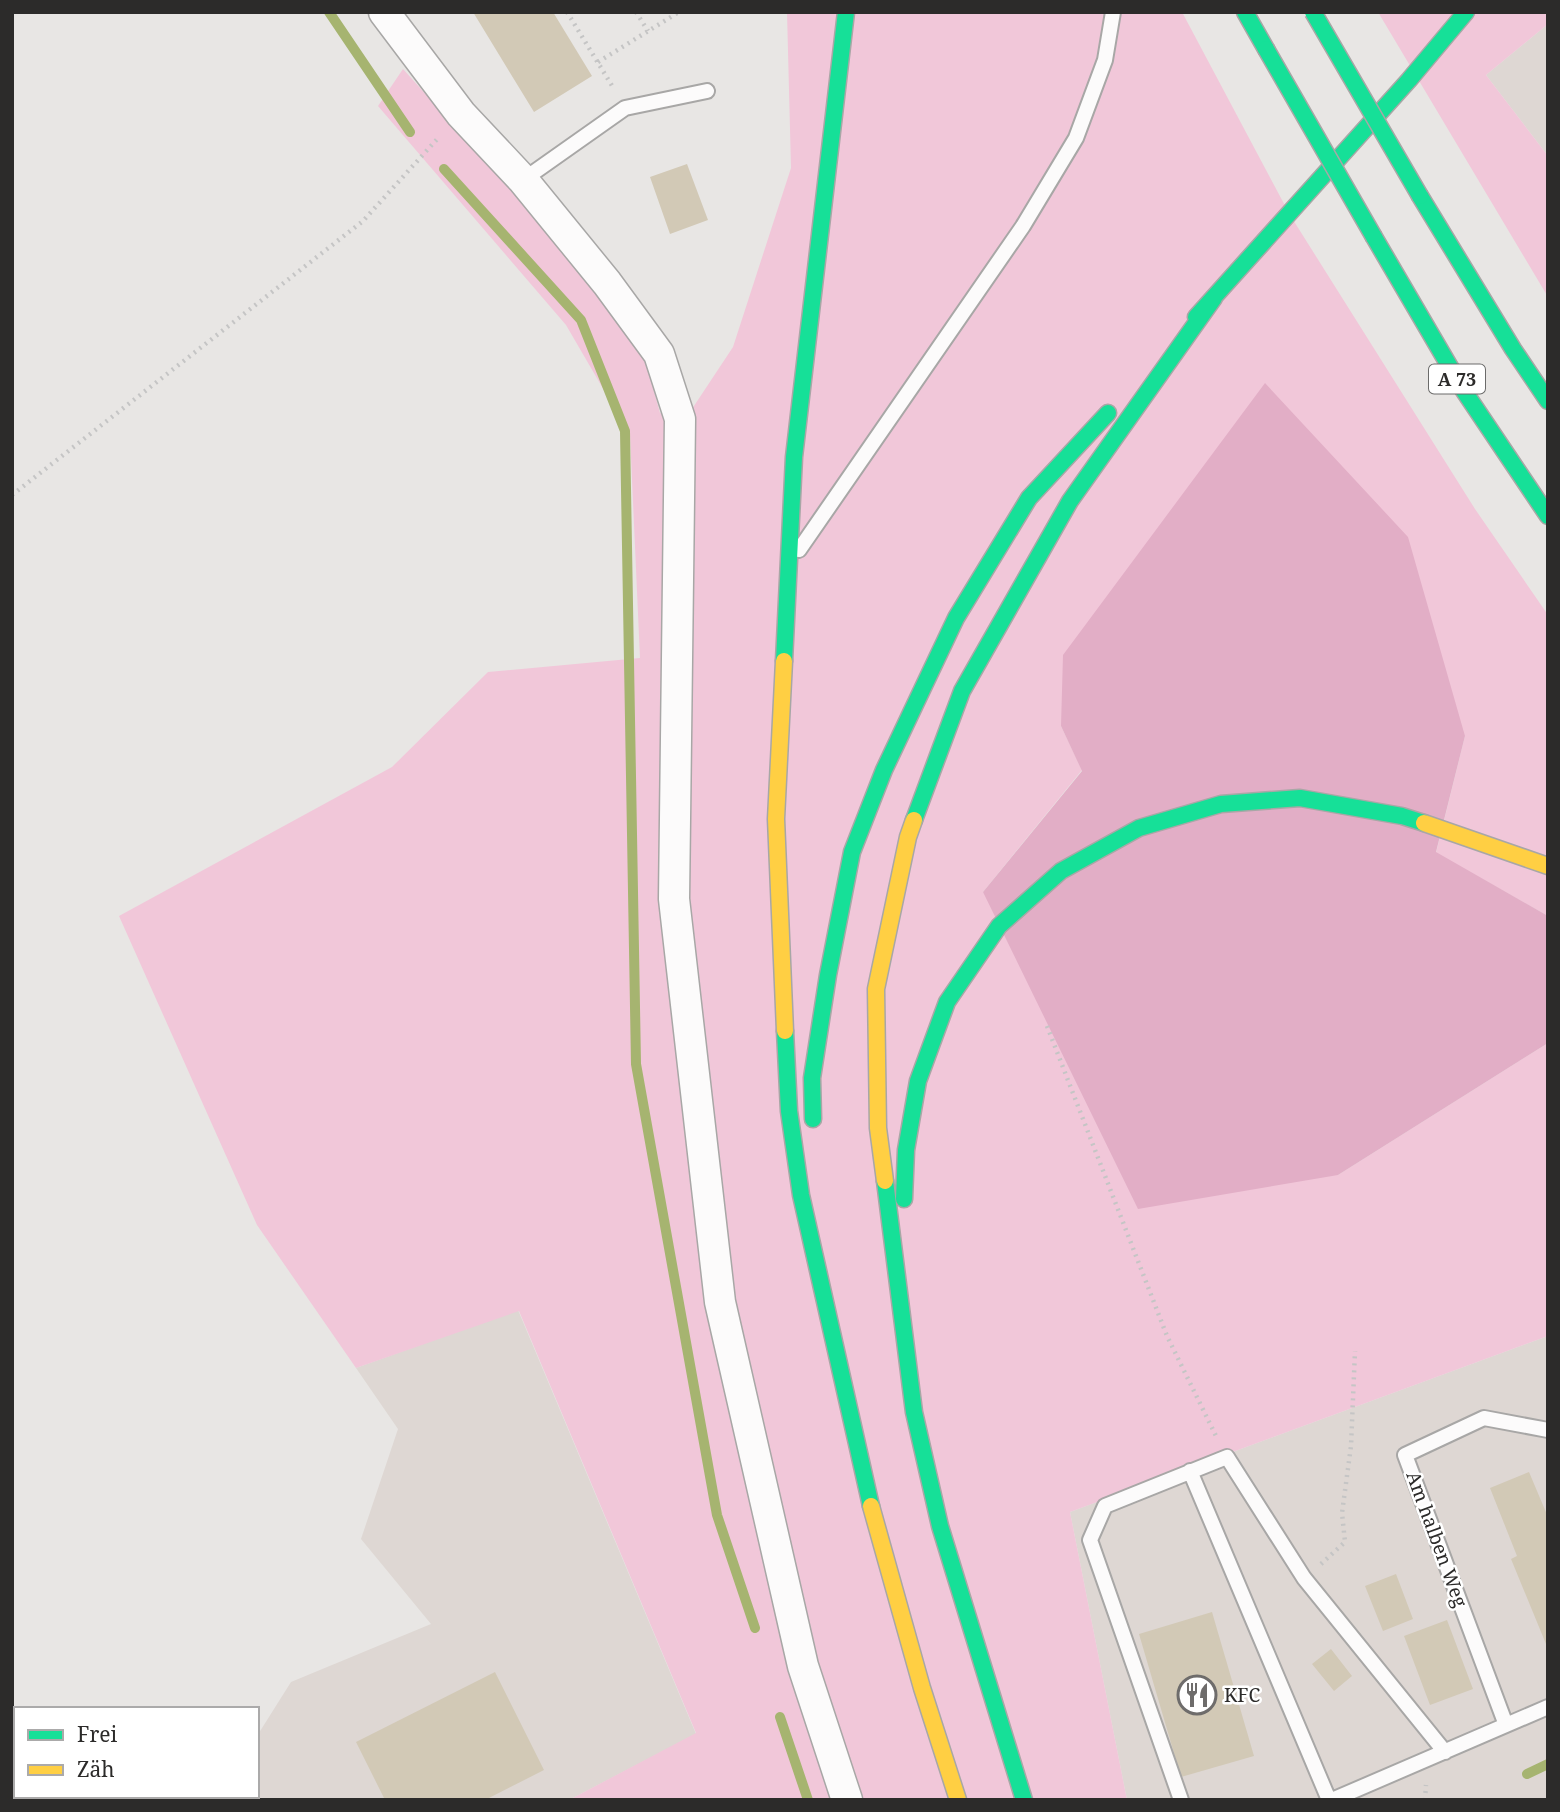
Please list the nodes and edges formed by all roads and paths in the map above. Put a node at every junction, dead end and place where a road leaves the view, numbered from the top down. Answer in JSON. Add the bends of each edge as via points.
{"nodes":[{"id":1,"x":384,"y":12,"type":"edge"},
{"id":2,"x":567,"y":12,"type":"edge"},
{"id":3,"x":636,"y":12,"type":"edge"},
{"id":4,"x":680,"y":12,"type":"edge"},
{"id":5,"x":846,"y":12,"type":"edge"},
{"id":6,"x":1113,"y":12,"type":"edge"},
{"id":7,"x":1245,"y":12,"type":"edge"},
{"id":8,"x":1312,"y":12,"type":"edge"},
{"id":9,"x":1466,"y":12,"type":"edge"},
{"id":10,"x":648,"y":32,"type":"junction"},
{"id":11,"x":707,"y":91,"type":"dead end"},
{"id":12,"x":461,"y":114,"type":"junction"},
{"id":13,"x":523,"y":180,"type":"junction"},
{"id":14,"x":1213,"y":298,"type":"junction"},
{"id":15,"x":1548,"y":401,"type":"edge"},
{"id":16,"x":12,"y":495,"type":"edge"},
{"id":17,"x":1548,"y":516,"type":"edge"},
{"id":18,"x":789,"y":565,"type":"junction"},
{"id":19,"x":1548,"y":866,"type":"edge"},
{"id":20,"x":1047,"y":1026,"type":"dead end"},
{"id":21,"x":814,"y":1132,"type":"dead end"},
{"id":22,"x":816,"y":1186,"type":"dead end"},
{"id":23,"x":822,"y":1282,"type":"junction"},
{"id":24,"x":899,"y":1306,"type":"junction"},
{"id":25,"x":1355,"y":1351,"type":"dead end"},
{"id":26,"x":1548,"y":1430,"type":"edge"},
{"id":27,"x":1227,"y":1457,"type":"junction"},
{"id":28,"x":1190,"y":1472,"type":"junction"},
{"id":29,"x":1304,"y":1578,"type":"junction"},
{"id":30,"x":1548,"y":1707,"type":"edge"},
{"id":31,"x":1506,"y":1725,"type":"junction"},
{"id":32,"x":1445,"y":1752,"type":"junction"},
{"id":33,"x":848,"y":1800,"type":"edge"},
{"id":34,"x":958,"y":1800,"type":"edge"},
{"id":35,"x":1024,"y":1800,"type":"edge"},
{"id":36,"x":1181,"y":1800,"type":"edge"},
{"id":37,"x":1331,"y":1800,"type":"edge"}],
"edges":[{"from":1,"to":12,"type":"street"},
{"from":2,"to":10,"type":"path","via":[[598,62]]},
{"from":3,"to":10,"type":"path"},
{"from":4,"to":10,"type":"path"},
{"from":5,"to":18,"type":"highway","via":[[794,457]]},
{"from":6,"to":18,"type":"lane","via":[[1105,60],[1076,138],[1023,226]]},
{"from":7,"to":17,"type":"highway","number":"A 73","bridge":true,"via":[[1464,391]]},
{"from":8,"to":15,"type":"highway","bridge":true},
{"from":9,"to":14,"type":"highway"},
{"from":11,"to":13,"type":"lane","via":[[625,108]]},
{"from":12,"to":13,"type":"street"},
{"from":12,"to":16,"type":"path","via":[[363,220]]},
{"from":13,"to":33,"type":"street","via":[[659,354],[680,419],[674,899],[720,1302],[803,1666]]},
{"from":14,"to":21,"type":"highway","via":[[1029,498],[956,618],[884,770],[852,852],[812,1078]]},
{"from":14,"to":24,"type":"highway","via":[[1063,513],[962,691],[908,837],[876,989],[878,1128]]},
{"from":18,"to":23,"type":"highway","via":[[776,819],[788,1097],[801,1195]]},
{"from":19,"to":24,"type":"highway","via":[[1402,816],[1300,798],[1221,804],[1139,828],[1061,871],[999,926],[947,1002],[918,1081],[906,1150]]},
{"from":20,"to":27,"type":"path","via":[[1167,1336]]},
{"from":22,"to":23,"type":"highway"},
{"from":23,"to":34,"type":"highway","via":[[873,1514]]},
{"from":24,"to":35,"type":"highway","via":[[914,1412],[940,1526]]},
{"from":25,"to":29,"type":"path","via":[[1351,1446],[1342,1513],[1345,1542]]},
{"from":26,"to":31,"type":"lane","name":"Am halben Weg","via":[[1484,1418],[1405,1455]]},
{"from":27,"to":28,"type":"lane"},
{"from":27,"to":29,"type":"lane"},
{"from":28,"to":36,"type":"lane","via":[[1105,1506],[1090,1540]]},
{"from":28,"to":37,"type":"lane"},
{"from":29,"to":32,"type":"lane"},
{"from":30,"to":31,"type":"lane"},
{"from":31,"to":32,"type":"lane"},
{"from":32,"to":37,"type":"lane"}]}
